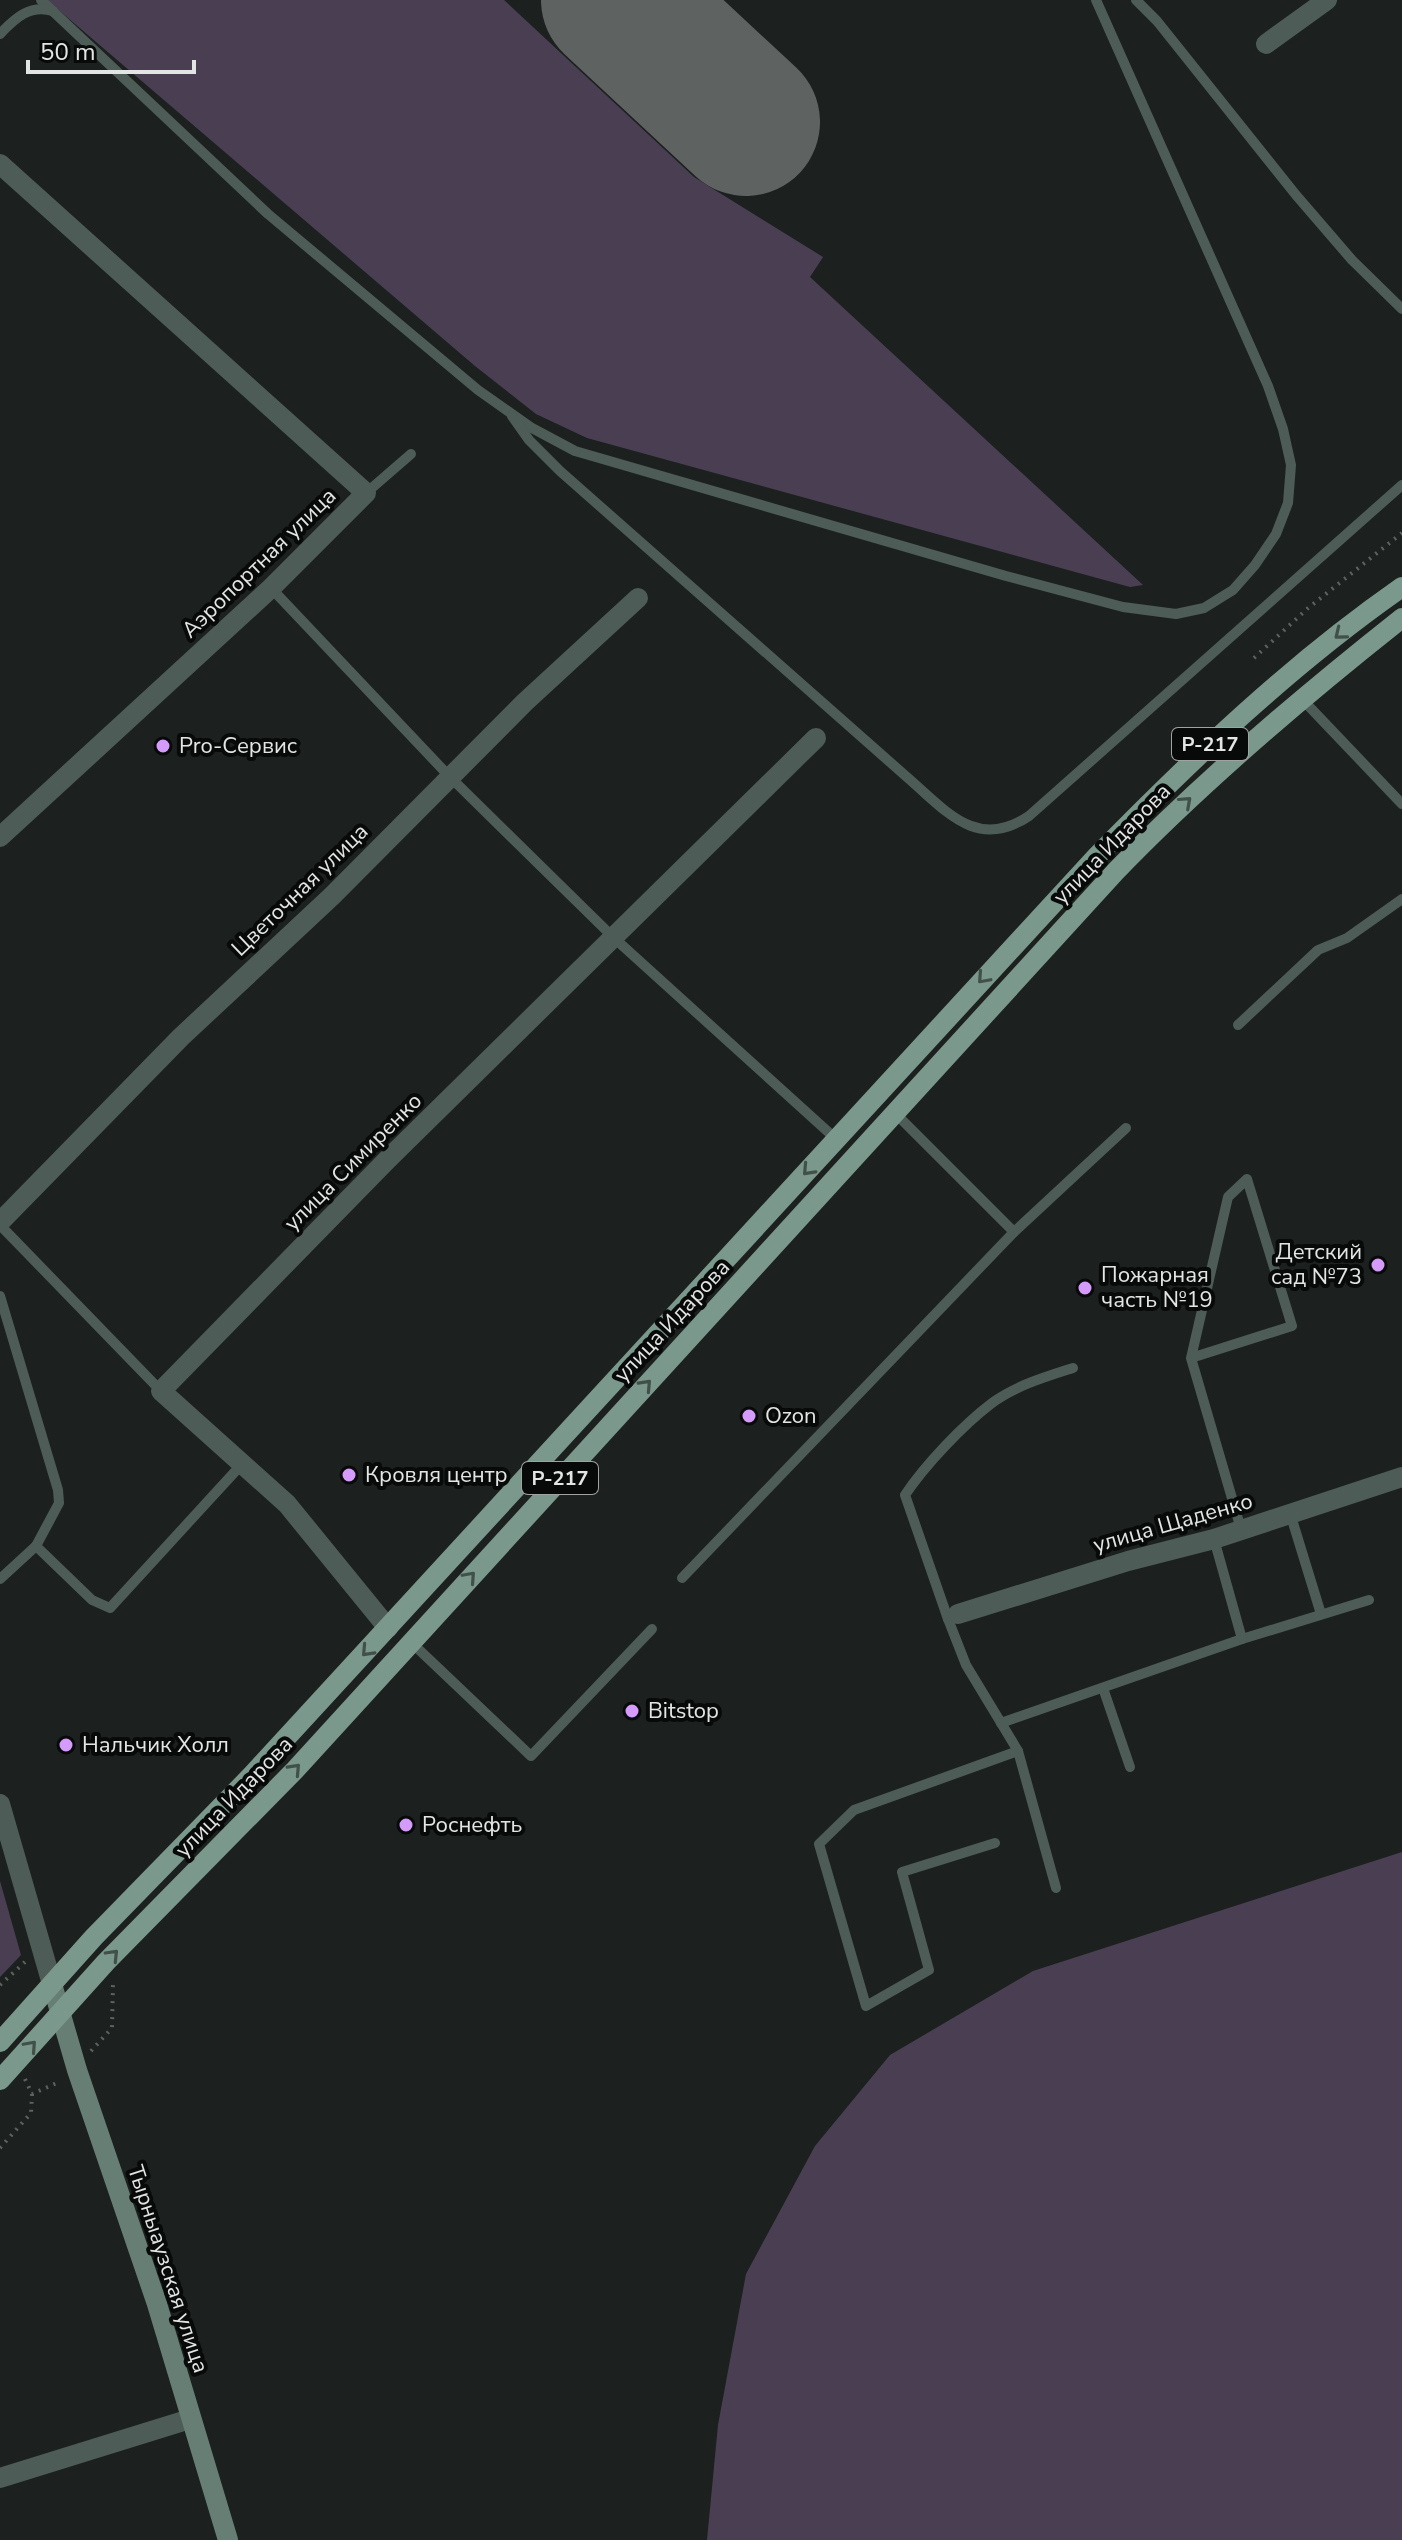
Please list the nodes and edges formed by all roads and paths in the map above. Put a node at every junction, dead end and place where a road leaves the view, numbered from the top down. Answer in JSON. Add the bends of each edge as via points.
{"nodes":[{"id":1,"x":41,"y":0,"type":"edge"},
{"id":2,"x":1096,"y":0,"type":"edge"},
{"id":3,"x":1136,"y":0,"type":"edge"},
{"id":4,"x":1327,"y":0,"type":"edge"},
{"id":5,"x":55,"y":12,"type":"junction"},
{"id":6,"x":0,"y":34,"type":"edge"},
{"id":7,"x":1266,"y":44,"type":"dead end"},
{"id":8,"x":0,"y":164,"type":"edge"},
{"id":9,"x":1402,"y":309,"type":"edge"},
{"id":10,"x":510,"y":413,"type":"junction"},
{"id":11,"x":411,"y":454,"type":"dead end"},
{"id":12,"x":1402,"y":485,"type":"edge"},
{"id":13,"x":366,"y":493,"type":"junction"},
{"id":14,"x":1402,"y":533,"type":"edge"},
{"id":15,"x":1402,"y":587,"type":"edge"},
{"id":16,"x":271,"y":588,"type":"junction"},
{"id":17,"x":638,"y":598,"type":"dead end"},
{"id":18,"x":1402,"y":618,"type":"edge"},
{"id":19,"x":1254,"y":658,"type":"dead end"},
{"id":20,"x":1301,"y":698,"type":"junction"},
{"id":21,"x":816,"y":738,"type":"dead end"},
{"id":22,"x":449,"y":776,"type":"junction"},
{"id":23,"x":1402,"y":804,"type":"edge"},
{"id":24,"x":0,"y":837,"type":"edge"},
{"id":25,"x":1402,"y":899,"type":"edge"},
{"id":26,"x":613,"y":937,"type":"junction"},
{"id":27,"x":1238,"y":1025,"type":"dead end"},
{"id":28,"x":896,"y":1114,"type":"junction"},
{"id":29,"x":1126,"y":1128,"type":"dead end"},
{"id":30,"x":836,"y":1139,"type":"junction"},
{"id":31,"x":0,"y":1224,"type":"edge"},
{"id":32,"x":1014,"y":1232,"type":"junction"},
{"id":33,"x":0,"y":1296,"type":"edge"},
{"id":34,"x":1191,"y":1358,"type":"junction"},
{"id":35,"x":1073,"y":1368,"type":"dead end"},
{"id":36,"x":161,"y":1391,"type":"junction"},
{"id":37,"x":242,"y":1464,"type":"junction"},
{"id":38,"x":1402,"y":1477,"type":"edge"},
{"id":39,"x":1290,"y":1513,"type":"junction"},
{"id":40,"x":1241,"y":1529,"type":"junction"},
{"id":41,"x":1214,"y":1539,"type":"junction"},
{"id":42,"x":36,"y":1546,"type":"junction"},
{"id":43,"x":682,"y":1578,"type":"dead end"},
{"id":44,"x":0,"y":1579,"type":"edge"},
{"id":45,"x":1369,"y":1600,"type":"dead end"},
{"id":46,"x":1321,"y":1614,"type":"junction"},
{"id":47,"x":953,"y":1616,"type":"junction"},
{"id":48,"x":388,"y":1628,"type":"junction"},
{"id":49,"x":652,"y":1629,"type":"dead end"},
{"id":50,"x":1242,"y":1639,"type":"junction"},
{"id":51,"x":411,"y":1642,"type":"junction"},
{"id":52,"x":1103,"y":1688,"type":"junction"},
{"id":53,"x":1001,"y":1723,"type":"junction"},
{"id":54,"x":1018,"y":1751,"type":"junction"},
{"id":55,"x":1130,"y":1767,"type":"dead end"},
{"id":56,"x":0,"y":1804,"type":"edge"},
{"id":57,"x":995,"y":1843,"type":"dead end"},
{"id":58,"x":1056,"y":1888,"type":"dead end"},
{"id":59,"x":27,"y":1961,"type":"dead end"},
{"id":60,"x":113,"y":1970,"type":"dead end"},
{"id":61,"x":52,"y":1984,"type":"junction"},
{"id":62,"x":0,"y":1985,"type":"edge"},
{"id":63,"x":61,"y":2013,"type":"junction"},
{"id":64,"x":0,"y":2042,"type":"edge"},
{"id":65,"x":90,"y":2052,"type":"dead end"},
{"id":66,"x":22,"y":2074,"type":"dead end"},
{"id":67,"x":0,"y":2080,"type":"edge"},
{"id":68,"x":59,"y":2082,"type":"dead end"},
{"id":69,"x":32,"y":2094,"type":"junction"},
{"id":70,"x":0,"y":2148,"type":"edge"},
{"id":71,"x":190,"y":2419,"type":"junction"},
{"id":72,"x":0,"y":2478,"type":"edge"},
{"id":73,"x":228,"y":2540,"type":"edge"}],
"edges":[{"from":1,"to":5,"type":"lane"},
{"from":2,"to":10,"type":"lane","via":[[1283,429],[1291,465],[1288,503],[1276,534],[1233,590],[1204,608],[1176,614],[1123,607],[575,451]]},
{"from":3,"to":9,"type":"lane","via":[[1296,195]]},
{"from":4,"to":7,"type":"street"},
{"from":5,"to":6,"type":"lane","via":[[41,7],[28,11]]},
{"from":5,"to":10,"type":"lane","via":[[268,214]]},
{"from":8,"to":13,"type":"street","name":"Аэропортная улица"},
{"from":10,"to":12,"type":"lane","via":[[560,471],[908,778],[956,819],[991,831],[1029,816]]},
{"from":11,"to":13,"type":"lane"},
{"from":13,"to":16,"type":"street","name":"Аэропортная улица"},
{"from":14,"to":19,"type":"path"},
{"from":15,"to":30,"type":"main road","name":"улица Идарова","number":"Р-217","one_way":true,"via":[[1188,764],[1035,920]]},
{"from":16,"to":22,"type":"lane"},
{"from":16,"to":24,"type":"street","name":"Аэропортная улица"},
{"from":17,"to":22,"type":"street","name":"Цветочная улица"},
{"from":18,"to":20,"type":"main road","name":"улица Идарова","number":"Р-217"},
{"from":20,"to":23,"type":"lane"},
{"from":28,"to":20,"type":"main road","name":"улица Идарова","number":"Р-217","one_way":true,"via":[[1127,859]]},
{"from":21,"to":26,"type":"street","name":"улица Симиренко"},
{"from":22,"to":26,"type":"lane"},
{"from":22,"to":31,"type":"street","name":"Цветочная улица","via":[[332,896],[181,1037]]},
{"from":25,"to":27,"type":"lane","via":[[1347,938],[1318,950]]},
{"from":26,"to":30,"type":"lane"},
{"from":26,"to":36,"type":"street","name":"улица Симиренко"},
{"from":28,"to":32,"type":"lane"},
{"from":51,"to":28,"type":"main road","name":"улица Идарова","number":"Р-217","one_way":true},
{"from":29,"to":32,"type":"lane"},
{"from":30,"to":48,"type":"main road","name":"улица Идарова","number":"Р-217","one_way":true},
{"from":31,"to":36,"type":"lane"},
{"from":32,"to":43,"type":"lane"},
{"from":33,"to":42,"type":"lane","via":[[58,1490],[59,1503]]},
{"from":34,"to":34,"type":"lane","via":[[1292,1326],[1247,1179],[1228,1197]]},
{"from":34,"to":40,"type":"lane"},
{"from":35,"to":47,"type":"lane","via":[[993,1403],[922,1471],[905,1495]]},
{"from":36,"to":37,"type":"street"},
{"from":37,"to":42,"type":"lane","via":[[110,1608],[92,1600]]},
{"from":37,"to":48,"type":"street","via":[[287,1504]]},
{"from":38,"to":39,"type":"street","name":"улица Щаденко"},
{"from":39,"to":40,"type":"street","name":"улица Щаденко"},
{"from":39,"to":46,"type":"lane"},
{"from":40,"to":41,"type":"street","name":"улица Щаденко"},
{"from":41,"to":47,"type":"street","name":"улица Щаденко"},
{"from":41,"to":50,"type":"lane"},
{"from":42,"to":44,"type":"lane"},
{"from":45,"to":46,"type":"lane"},
{"from":46,"to":50,"type":"lane"},
{"from":47,"to":53,"type":"lane","via":[[966,1665]]},
{"from":48,"to":61,"type":"main road","name":"улица Идарова","number":"Р-217","one_way":true},
{"from":49,"to":51,"type":"lane","via":[[531,1756]]},
{"from":50,"to":52,"type":"lane"},
{"from":63,"to":51,"type":"main road","name":"улица Идарова","number":"Р-217","one_way":true},
{"from":52,"to":53,"type":"lane"},
{"from":52,"to":55,"type":"lane"},
{"from":53,"to":54,"type":"lane"},
{"from":54,"to":57,"type":"lane","via":[[854,1810],[819,1844],[866,2006],[929,1970],[902,1872]]},
{"from":54,"to":58,"type":"lane"},
{"from":56,"to":61,"type":"street"},
{"from":59,"to":62,"type":"path"},
{"from":60,"to":65,"type":"path","via":[[112,2028]]},
{"from":61,"to":63,"type":"street","name":"Тырныаузская улица"},
{"from":61,"to":64,"type":"main road","name":"улица Идарова","number":"Р-217"},
{"from":67,"to":63,"type":"main road","name":"улица Идарова","number":"Р-217","one_way":true},
{"from":63,"to":71,"type":"street","name":"Тырныаузская улица"},
{"from":66,"to":69,"type":"path"},
{"from":68,"to":69,"type":"path"},
{"from":69,"to":70,"type":"path","via":[[31,2113]]},
{"from":71,"to":72,"type":"street"},
{"from":71,"to":73,"type":"street","name":"Тырныаузская улица"}]}
